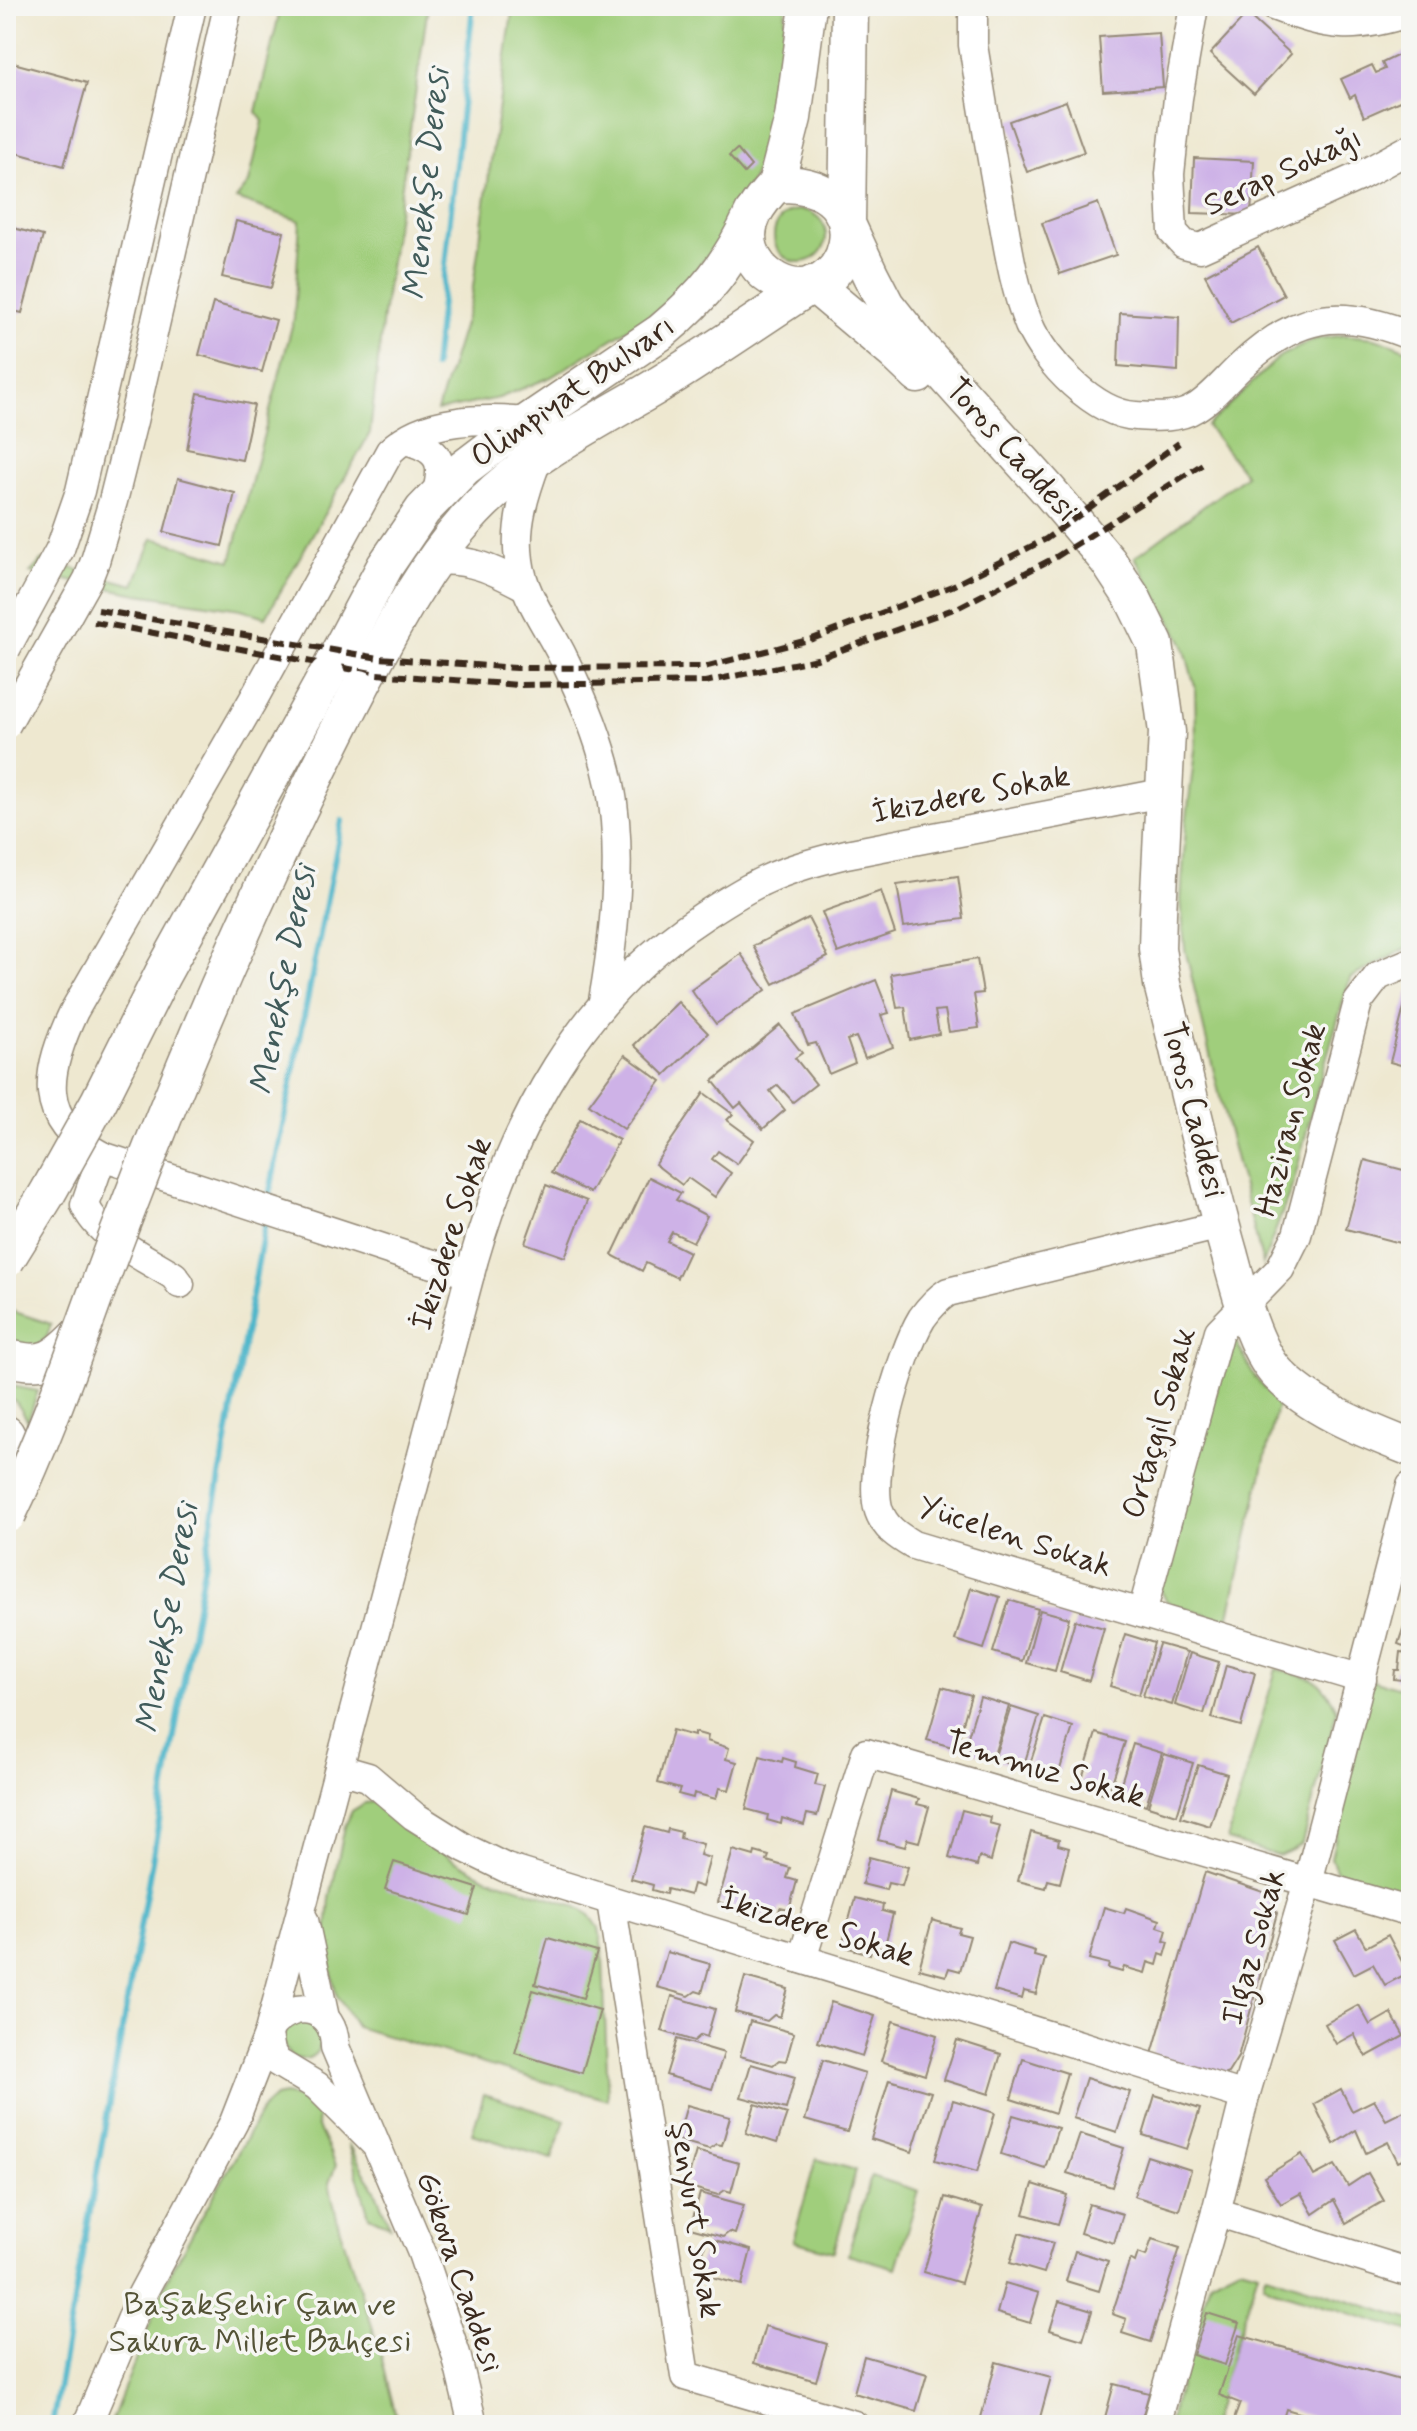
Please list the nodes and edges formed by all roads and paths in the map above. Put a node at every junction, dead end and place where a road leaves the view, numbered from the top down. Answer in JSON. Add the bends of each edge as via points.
{"nodes":[{"id":1,"x":192,"y":6,"type":"edge"},
{"id":2,"x":228,"y":6,"type":"edge"},
{"id":3,"x":808,"y":6,"type":"edge"},
{"id":4,"x":850,"y":6,"type":"edge"},
{"id":5,"x":973,"y":6,"type":"edge"},
{"id":6,"x":1194,"y":6,"type":"edge"},
{"id":7,"x":1273,"y":6,"type":"edge"},
{"id":8,"x":1411,"y":12,"type":"edge"},
{"id":9,"x":1411,"y":148,"type":"edge"},
{"id":10,"x":776,"y":184,"type":"junction"},
{"id":11,"x":753,"y":213,"type":"junction"},
{"id":12,"x":847,"y":224,"type":"junction"},
{"id":13,"x":813,"y":284,"type":"junction"},
{"id":14,"x":1411,"y":336,"type":"edge"},
{"id":15,"x":112,"y":349,"type":"junction"},
{"id":16,"x":133,"y":421,"type":"junction"},
{"id":17,"x":529,"y":422,"type":"junction"},
{"id":18,"x":406,"y":440,"type":"junction"},
{"id":19,"x":537,"y":460,"type":"junction"},
{"id":20,"x":436,"y":496,"type":"junction"},
{"id":21,"x":64,"y":538,"type":"junction"},
{"id":22,"x":95,"y":561,"type":"junction"},
{"id":23,"x":435,"y":561,"type":"junction"},
{"id":24,"x":524,"y":586,"type":"junction"},
{"id":25,"x":6,"y":649,"type":"edge"},
{"id":26,"x":343,"y":681,"type":"junction"},
{"id":27,"x":1161,"y":682,"type":"junction"},
{"id":28,"x":6,"y":725,"type":"edge"},
{"id":29,"x":1162,"y":793,"type":"junction"},
{"id":30,"x":1411,"y":962,"type":"edge"},
{"id":31,"x":603,"y":1001,"type":"junction"},
{"id":32,"x":102,"y":1156,"type":"junction"},
{"id":33,"x":486,"y":1219,"type":"junction"},
{"id":34,"x":1221,"y":1225,"type":"junction"},
{"id":35,"x":409,"y":1257,"type":"junction"},
{"id":36,"x":6,"y":1260,"type":"edge"},
{"id":37,"x":470,"y":1274,"type":"junction"},
{"id":38,"x":180,"y":1284,"type":"dead end"},
{"id":39,"x":1244,"y":1306,"type":"junction"},
{"id":40,"x":457,"y":1323,"type":"junction"},
{"id":41,"x":83,"y":1330,"type":"junction"},
{"id":42,"x":6,"y":1357,"type":"edge"},
{"id":43,"x":6,"y":1434,"type":"edge"},
{"id":44,"x":1411,"y":1448,"type":"edge"},
{"id":45,"x":1411,"y":1486,"type":"edge"},
{"id":46,"x":7,"y":1516,"type":"edge"},
{"id":47,"x":1142,"y":1613,"type":"junction"},
{"id":48,"x":1362,"y":1679,"type":"junction"},
{"id":49,"x":353,"y":1722,"type":"junction"},
{"id":50,"x":339,"y":1773,"type":"junction"},
{"id":51,"x":386,"y":1792,"type":"junction"},
{"id":52,"x":328,"y":1808,"type":"junction"},
{"id":53,"x":1308,"y":1882,"type":"junction"},
{"id":54,"x":611,"y":1901,"type":"junction"},
{"id":55,"x":302,"y":1911,"type":"junction"},
{"id":56,"x":1411,"y":1912,"type":"edge"},
{"id":57,"x":802,"y":1959,"type":"junction"},
{"id":58,"x":325,"y":2018,"type":"junction"},
{"id":59,"x":270,"y":2030,"type":"junction"},
{"id":60,"x":335,"y":2047,"type":"junction"},
{"id":61,"x":295,"y":2073,"type":"junction"},
{"id":62,"x":1245,"y":2096,"type":"junction"},
{"id":63,"x":234,"y":2122,"type":"junction"},
{"id":64,"x":375,"y":2144,"type":"junction"},
{"id":65,"x":1216,"y":2212,"type":"junction"},
{"id":66,"x":1411,"y":2273,"type":"edge"},
{"id":67,"x":87,"y":2425,"type":"edge"},
{"id":68,"x":473,"y":2425,"type":"edge"},
{"id":69,"x":854,"y":2425,"type":"edge"},
{"id":70,"x":1156,"y":2425,"type":"edge"}],
"edges":[{"from":1,"to":15,"type":"street"},
{"from":2,"to":16,"type":"street"},
{"from":3,"to":10,"type":"main road","via":[[793,118]]},
{"from":4,"to":12,"type":"main road"},
{"from":5,"to":14,"type":"street","via":[[973,45],[1000,206],[1029,326],[1067,378],[1097,403],[1122,415],[1164,417],[1195,409],[1253,355],[1307,321],[1363,319]]},
{"from":6,"to":9,"type":"street","name":"Serap Sokağı","via":[[1170,174],[1173,232],[1184,244],[1200,248]]},
{"from":7,"to":8,"type":"street","via":[[1337,25],[1371,24]]},
{"from":10,"to":11,"type":"main road"},
{"from":10,"to":12,"type":"main road","via":[[822,192]]},
{"from":11,"to":13,"type":"main road","via":[[748,238],[755,262],[780,283]]},
{"from":11,"to":17,"type":"main road","name":"Olimpiyat Bulvarı","via":[[726,266],[685,312]]},
{"from":12,"to":13,"type":"main road","via":[[846,254],[827,277]]},
{"from":12,"to":27,"type":"main road","name":"Toros Caddesi","via":[[899,323],[1108,561],[1145,620]]},
{"from":13,"to":19,"type":"main road","name":"Olimpiyat Bulvarı"},
{"from":13,"to":27,"type":"main road","name":"Toros Caddesi","via":[[918,375],[1077,551],[1125,613]]},
{"from":15,"to":16,"type":"street","via":[[126,376]]},
{"from":15,"to":21,"type":"street"},
{"from":16,"to":22,"type":"street"},
{"from":17,"to":18,"type":"street","via":[[469,420]]},
{"from":17,"to":20,"type":"main road","name":"Olimpiyat Bulvarı","via":[[464,468]]},
{"from":18,"to":20,"type":"street","via":[[430,449],[442,467]]},
{"from":18,"to":32,"type":"street","via":[[390,451],[60,1041],[51,1071],[54,1103],[64,1128]]},
{"from":19,"to":23,"type":"main road","name":"Olimpiyat Bulvarı","via":[[466,519]]},
{"from":19,"to":24,"type":"street","via":[[519,524]]},
{"from":20,"to":26,"type":"main road","name":"Olimpiyat Bulvarı","via":[[385,566]]},
{"from":21,"to":22,"type":"street","via":[[88,542]]},
{"from":21,"to":25,"type":"street","bridge":true},
{"from":22,"to":28,"type":"street","bridge":true},
{"from":23,"to":24,"type":"street","via":[[469,561]]},
{"from":23,"to":26,"type":"main road","name":"Olimpiyat Bulvarı","via":[[387,637]]},
{"from":24,"to":31,"type":"street","via":[[596,731],[610,785],[615,900]]},
{"from":26,"to":36,"type":"main road","bridge":true,"via":[[162,975],[99,1101]]},
{"from":26,"to":41,"type":"main road","bridge":true,"via":[[276,859],[132,1199]]},
{"from":27,"to":29,"type":"main road","name":"Toros Caddesi","via":[[1167,732]]},
{"from":29,"to":31,"type":"street","name":"İkizdere Sokak","via":[[798,866],[762,881],[682,930]]},
{"from":29,"to":34,"type":"main road","name":"Toros Caddesi","via":[[1157,948]]},
{"from":30,"to":39,"type":"street","name":"Haziran Sokak","via":[[1378,976],[1358,1002],[1297,1235],[1280,1269]]},
{"from":31,"to":33,"type":"street","name":"İkizdere Sokak","via":[[539,1097]]},
{"from":32,"to":35,"type":"street"},
{"from":32,"to":38,"type":"street","via":[[85,1205],[91,1219]]},
{"from":33,"to":35,"type":"street","via":[[454,1250]]},
{"from":33,"to":37,"type":"street","name":"İkizdere Sokak"},
{"from":34,"to":39,"type":"main road","name":"Toros Caddesi"},
{"from":34,"to":47,"type":"street","name":"Yücelen Sokak","via":[[948,1292],[934,1301],[909,1347],[881,1447],[875,1488],[890,1531],[913,1545]]},
{"from":35,"to":37,"type":"street"},
{"from":35,"to":40,"type":"street","via":[[434,1272],[446,1288]]},
{"from":37,"to":40,"type":"street","name":"İkizdere Sokak"},
{"from":39,"to":44,"type":"main road","name":"Toros Caddesi","via":[[1276,1373],[1327,1409]]},
{"from":39,"to":47,"type":"street","name":"Ortaçgil Sokak","via":[[1219,1331]]},
{"from":40,"to":49,"type":"street","name":"İkizdere Sokak"},
{"from":41,"to":42,"type":"main road","via":[[48,1360],[29,1364]]},
{"from":41,"to":46,"type":"main road","bridge":true,"via":[[36,1458]]},
{"from":43,"to":46,"type":"main road","bridge":true,"via":[[17,1463],[17,1489]]},
{"from":45,"to":48,"type":"street","name":"Ilgaz Sokak"},
{"from":47,"to":48,"type":"street","name":"Yücelen Sokak"},
{"from":48,"to":53,"type":"street","name":"Ilgaz Sokak"},
{"from":49,"to":50,"type":"street","name":"İkizdere Sokak"},
{"from":49,"to":51,"type":"street"},
{"from":50,"to":51,"type":"street","via":[[368,1777]]},
{"from":50,"to":52,"type":"street","name":"Gökova Caddesi"},
{"from":51,"to":52,"type":"street","via":[[353,1789]]},
{"from":51,"to":54,"type":"street","name":"İkizdere Sokak","via":[[414,1816],[506,1868]]},
{"from":52,"to":55,"type":"street","name":"Gökova Caddesi"},
{"from":53,"to":56,"type":"street","name":"Temmuz Sokak"},
{"from":53,"to":57,"type":"street","name":"Temmuz Sokak","via":[[866,1753]]},
{"from":53,"to":62,"type":"street","name":"Ilgaz Sokak"},
{"from":54,"to":57,"type":"street","name":"İkizdere Sokak"},
{"from":54,"to":69,"type":"street","name":"Şenyurt Sokak","via":[[685,2376]]},
{"from":55,"to":58,"type":"street","name":"Gökova Caddesi"},
{"from":55,"to":59,"type":"street","name":"Gökova Caddesi"},
{"from":57,"to":62,"type":"street","name":"İkizdere Sokak"},
{"from":58,"to":59,"type":"street","via":[[295,2010]]},
{"from":58,"to":60,"type":"street","name":"Gökova Caddesi"},
{"from":59,"to":61,"type":"street","name":"Gökova Caddesi","via":[[271,2052]]},
{"from":59,"to":63,"type":"street"},
{"from":60,"to":61,"type":"street","via":[[316,2071]]},
{"from":60,"to":64,"type":"street","name":"Gökova Caddesi"},
{"from":61,"to":63,"type":"street","via":[[278,2076],[261,2088]]},
{"from":61,"to":64,"type":"street","name":"Gökova Caddesi","via":[[317,2086]]},
{"from":62,"to":65,"type":"street","name":"Ilgaz Sokak"},
{"from":63,"to":67,"type":"street","via":[[142,2294]]},
{"from":64,"to":68,"type":"street","name":"Gökova Caddesi","via":[[422,2253]]},
{"from":65,"to":66,"type":"street"},
{"from":65,"to":70,"type":"street","name":"Ilgaz Sokak"}]}
